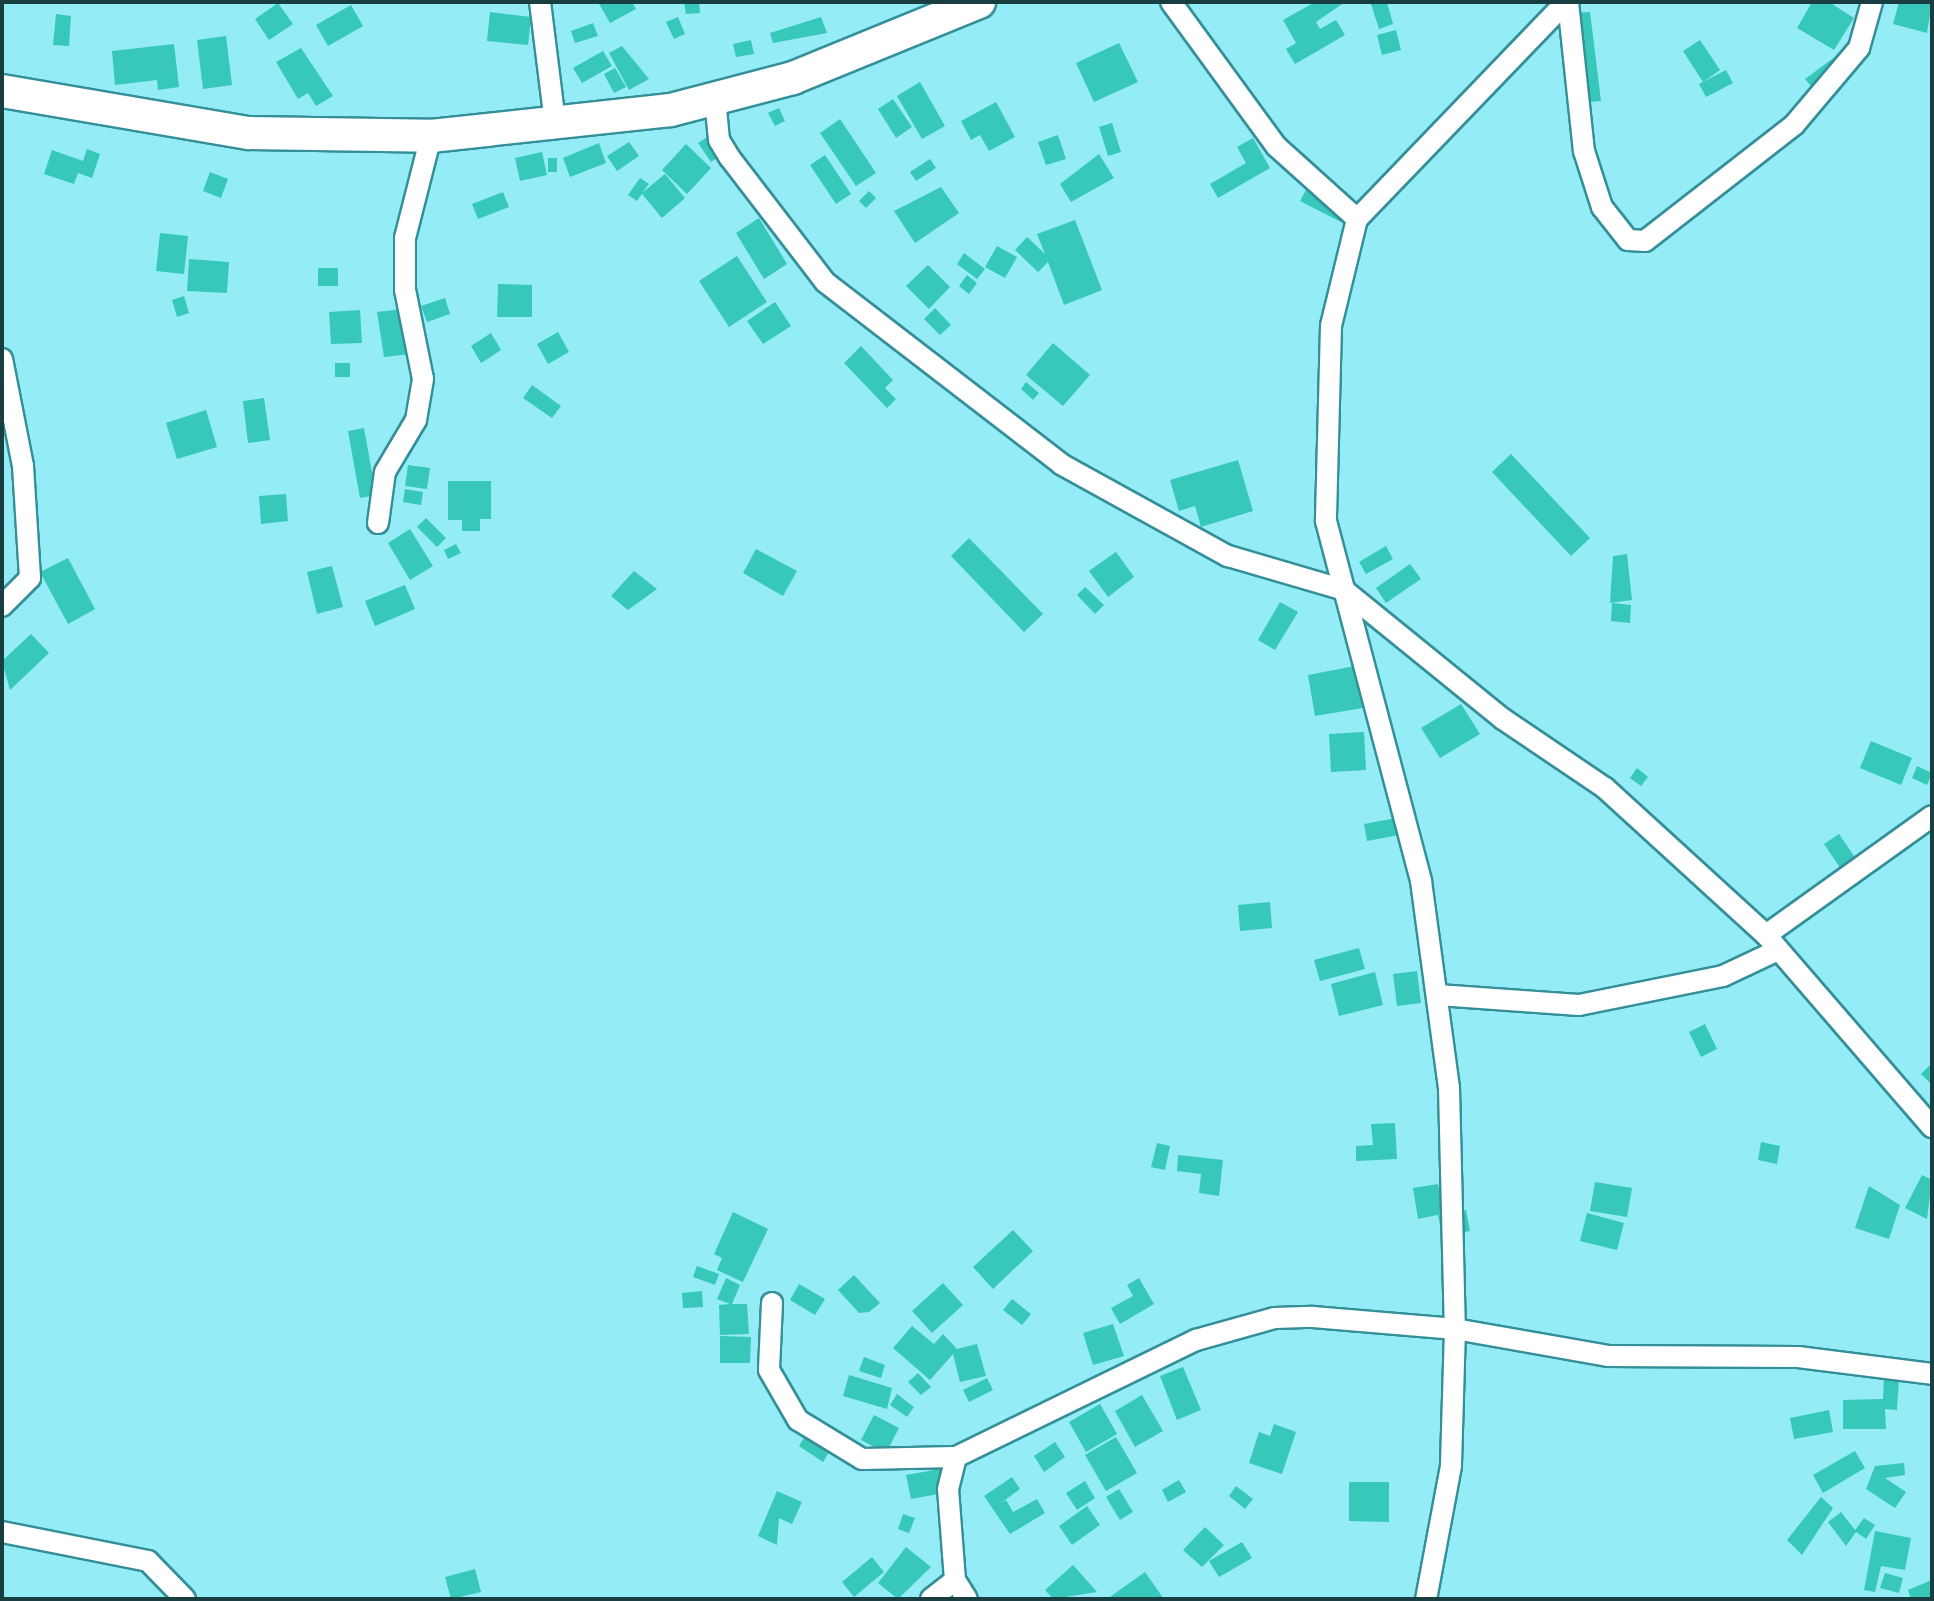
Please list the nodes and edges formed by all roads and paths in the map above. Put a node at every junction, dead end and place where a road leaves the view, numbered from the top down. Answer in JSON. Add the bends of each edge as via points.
{"nodes":[{"id":1,"x":540,"y":2,"type":"edge"},
{"id":2,"x":979,"y":2,"type":"edge"},
{"id":3,"x":1171,"y":2,"type":"edge"},
{"id":4,"x":1567,"y":2,"type":"edge"},
{"id":5,"x":1872,"y":2,"type":"edge"},
{"id":6,"x":2,"y":91,"type":"edge"},
{"id":7,"x":715,"y":98,"type":"junction"},
{"id":8,"x":555,"y":122,"type":"junction"},
{"id":9,"x":431,"y":136,"type":"junction"},
{"id":10,"x":1357,"y":219,"type":"junction"},
{"id":11,"x":2,"y":359,"type":"edge"},
{"id":12,"x":378,"y":523,"type":"dead end"},
{"id":13,"x":1344,"y":590,"type":"junction"},
{"id":14,"x":2,"y":606,"type":"edge"},
{"id":15,"x":1932,"y":816,"type":"edge"},
{"id":16,"x":1772,"y":942,"type":"junction"},
{"id":17,"x":1438,"y":995,"type":"junction"},
{"id":18,"x":1932,"y":1127,"type":"edge"},
{"id":19,"x":772,"y":1303,"type":"dead end"},
{"id":20,"x":1455,"y":1329,"type":"junction"},
{"id":21,"x":1932,"y":1374,"type":"edge"},
{"id":22,"x":956,"y":1457,"type":"junction"},
{"id":23,"x":2,"y":1532,"type":"edge"},
{"id":24,"x":955,"y":1580,"type":"junction"},
{"id":25,"x":185,"y":1599,"type":"edge"},
{"id":26,"x":931,"y":1599,"type":"edge"},
{"id":27,"x":967,"y":1599,"type":"edge"},
{"id":28,"x":1426,"y":1599,"type":"edge"}],
"edges":[{"from":1,"to":8,"type":"street"},
{"from":2,"to":7,"type":"main road","via":[[793,78]]},
{"from":3,"to":10,"type":"street","via":[[1276,146]]},
{"from":4,"to":5,"type":"street","via":[[1584,151],[1602,207],[1628,240],[1645,241],[1794,125],[1859,48]]},
{"from":4,"to":10,"type":"street"},
{"from":6,"to":9,"type":"main road","via":[[249,133]]},
{"from":7,"to":8,"type":"main road"},
{"from":7,"to":13,"type":"street","via":[[719,140],[786,232],[825,282],[915,357],[1061,464],[1228,556]]},
{"from":8,"to":9,"type":"main road"},
{"from":9,"to":12,"type":"street","via":[[405,238],[405,290],[423,379],[416,420],[385,472]]},
{"from":10,"to":13,"type":"street","via":[[1331,326],[1326,521]]},
{"from":11,"to":14,"type":"street","via":[[23,466],[30,578]]},
{"from":13,"to":16,"type":"street","via":[[1503,719],[1618,797]]},
{"from":13,"to":17,"type":"street","via":[[1421,881]]},
{"from":15,"to":16,"type":"street"},
{"from":16,"to":17,"type":"street","via":[[1723,976],[1579,1005]]},
{"from":16,"to":18,"type":"street"},
{"from":17,"to":20,"type":"street","via":[[1449,1088]]},
{"from":19,"to":22,"type":"street","via":[[769,1370],[798,1420],[862,1459]]},
{"from":20,"to":21,"type":"street","via":[[1608,1356],[1798,1357]]},
{"from":20,"to":22,"type":"street","via":[[1275,1318],[1170,1351]]},
{"from":20,"to":28,"type":"street","via":[[1451,1466]]},
{"from":22,"to":24,"type":"street","via":[[948,1489]]},
{"from":23,"to":25,"type":"street","via":[[148,1561]]},
{"from":24,"to":26,"type":"street"},
{"from":24,"to":27,"type":"street"}]}
